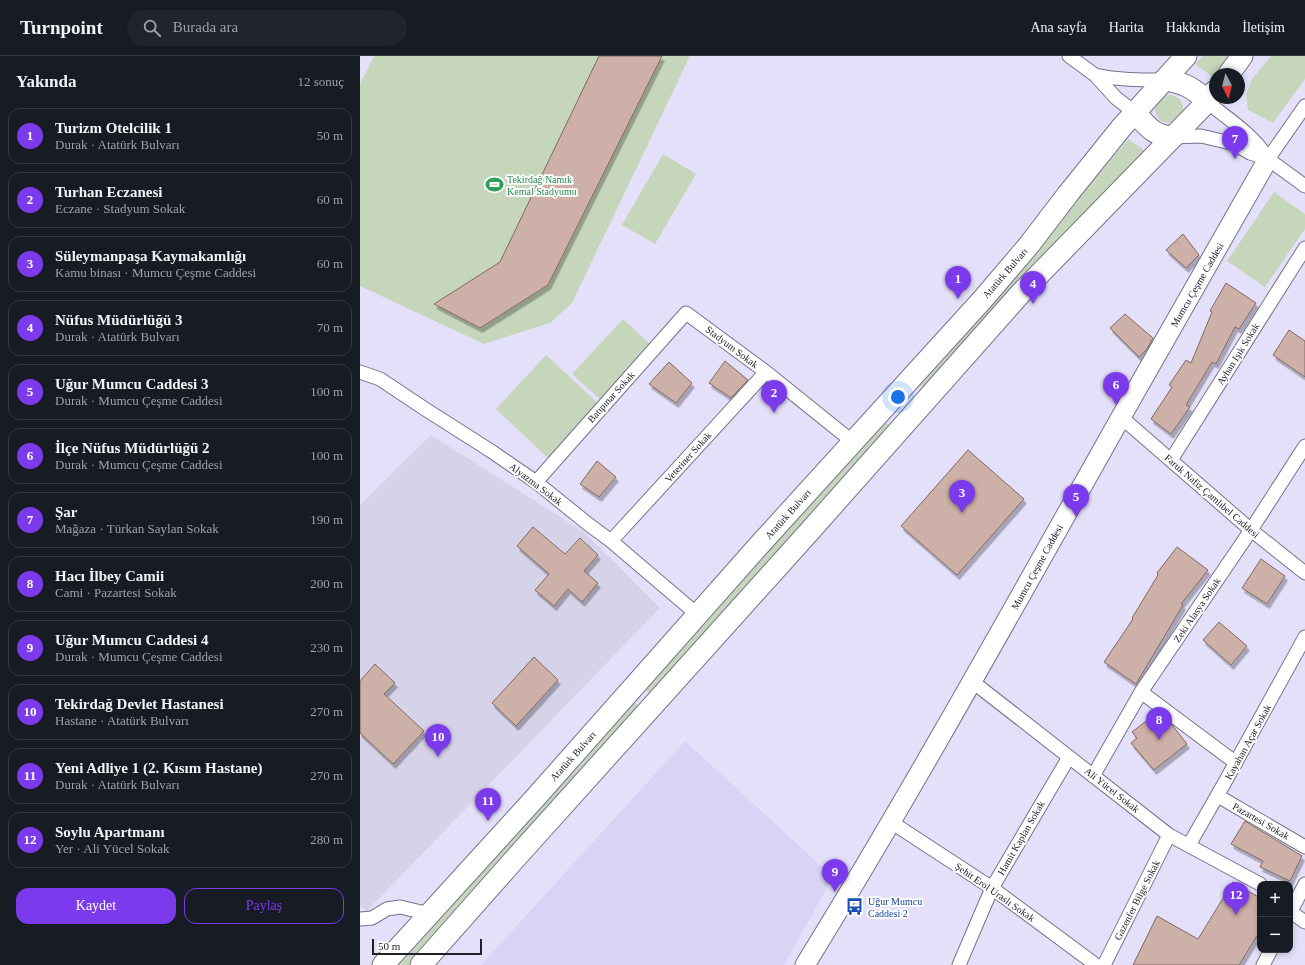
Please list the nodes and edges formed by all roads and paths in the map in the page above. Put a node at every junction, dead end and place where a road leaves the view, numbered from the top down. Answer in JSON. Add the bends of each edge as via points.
{"nodes":[{"id":1,"x":1069,"y":56,"type":"edge"},
{"id":2,"x":1186,"y":56,"type":"edge"},
{"id":3,"x":1242,"y":56,"type":"edge"},
{"id":4,"x":1233,"y":68,"type":"edge"},
{"id":5,"x":1095,"y":74,"type":"junction"},
{"id":6,"x":1164,"y":80,"type":"junction"},
{"id":7,"x":1209,"y":95,"type":"edge"},
{"id":8,"x":1209,"y":98,"type":"edge"},
{"id":9,"x":1219,"y":104,"type":"edge"},
{"id":10,"x":1305,"y":106,"type":"edge"},
{"id":11,"x":1134,"y":112,"type":"junction"},
{"id":12,"x":1172,"y":137,"type":"junction"},
{"id":13,"x":1268,"y":159,"type":"junction"},
{"id":14,"x":1305,"y":186,"type":"edge"},
{"id":15,"x":1305,"y":248,"type":"edge"},
{"id":16,"x":686,"y":313,"type":"joint"},
{"id":17,"x":360,"y":372,"type":"edge"},
{"id":18,"x":766,"y":372,"type":"junction"},
{"id":19,"x":1121,"y":417,"type":"junction"},
{"id":20,"x":853,"y":442,"type":"junction"},
{"id":21,"x":1305,"y":446,"type":"edge"},
{"id":22,"x":1171,"y":460,"type":"junction"},
{"id":23,"x":536,"y":482,"type":"junction"},
{"id":24,"x":1251,"y":530,"type":"junction"},
{"id":25,"x":612,"y":541,"type":"junction"},
{"id":26,"x":1305,"y":573,"type":"edge"},
{"id":27,"x":698,"y":615,"type":"junction"},
{"id":28,"x":1305,"y":637,"type":"edge"},
{"id":29,"x":973,"y":682,"type":"junction"},
{"id":30,"x":1141,"y":692,"type":"junction"},
{"id":31,"x":1069,"y":757,"type":"junction"},
{"id":32,"x":1236,"y":763,"type":"junction"},
{"id":33,"x":1093,"y":776,"type":"junction"},
{"id":34,"x":1218,"y":796,"type":"junction"},
{"id":35,"x":891,"y":822,"type":"junction"},
{"id":36,"x":1169,"y":835,"type":"junction"},
{"id":37,"x":1189,"y":845,"type":"junction"},
{"id":38,"x":1305,"y":847,"type":"edge"},
{"id":39,"x":1257,"y":882,"type":"edge"},
{"id":40,"x":1305,"y":884,"type":"edge"},
{"id":41,"x":992,"y":888,"type":"junction"},
{"id":42,"x":1293,"y":904,"type":"edge"},
{"id":43,"x":1293,"y":909,"type":"edge"},
{"id":44,"x":430,"y":914,"type":"junction"},
{"id":45,"x":360,"y":919,"type":"edge"},
{"id":46,"x":1305,"y":922,"type":"edge"},
{"id":47,"x":1269,"y":953,"type":"edge"},
{"id":48,"x":383,"y":965,"type":"edge"},
{"id":49,"x":421,"y":965,"type":"edge"},
{"id":50,"x":805,"y":965,"type":"edge"},
{"id":51,"x":959,"y":965,"type":"edge"},
{"id":52,"x":1096,"y":965,"type":"edge"},
{"id":53,"x":1104,"y":965,"type":"edge"},
{"id":54,"x":1263,"y":965,"type":"edge"}],
"edges":[{"from":1,"to":5,"type":"street"},
{"from":2,"to":6,"type":"main road","name":"Atatürk Bulvarı"},
{"from":3,"to":4,"type":"main road"},
{"from":5,"to":6,"type":"street","via":[[1130,80]]},
{"from":5,"to":11,"type":"street","via":[[1116,98]]},
{"from":6,"to":7,"type":"main road","via":[[1187,85]]},
{"from":6,"to":11,"type":"main road","name":"Atatürk Bulvarı"},
{"from":8,"to":12,"type":"main road"},
{"from":9,"to":13,"type":"street","via":[[1262,149]]},
{"from":10,"to":13,"type":"street","name":"Mumcu Çeşme Caddesi"},
{"from":11,"to":12,"type":"main road","via":[[1155,133]]},
{"from":11,"to":20,"type":"main road","name":"Atatürk Bulvarı","via":[[1030,245]]},
{"from":12,"to":13,"type":"street","via":[[1201,136],[1235,144]]},
{"from":12,"to":49,"type":"main road","via":[[1021,293]]},
{"from":13,"to":14,"type":"street"},
{"from":13,"to":19,"type":"street","name":"Mumcu Çeşme Caddesi"},
{"from":15,"to":22,"type":"street","name":"Ayhan Işık Sokak"},
{"from":16,"to":18,"type":"street","name":"Stadyum Sokak"},
{"from":16,"to":23,"type":"street","name":"Batıpınar Sokak"},
{"from":17,"to":23,"type":"street","name":"Alyazma Sokak","via":[[380,379]]},
{"from":18,"to":20,"type":"street","name":"Stadyum Sokak"},
{"from":18,"to":25,"type":"street","name":"Veteriner Sokak"},
{"from":19,"to":22,"type":"street","name":"Faruk Nafiz Çamlıbel Caddesi"},
{"from":19,"to":29,"type":"street","name":"Mumcu Çeşme Caddesi"},
{"from":20,"to":27,"type":"main road","name":"Atatürk Bulvarı"},
{"from":21,"to":24,"type":"street","name":"Zeki Alasya Sokak"},
{"from":22,"to":24,"type":"street","name":"Faruk Nafiz Çamlıbel Caddesi"},
{"from":23,"to":25,"type":"street","name":"Alyazma Sokak"},
{"from":24,"to":26,"type":"street","name":"Faruk Nafiz Çamlıbel Caddesi"},
{"from":24,"to":30,"type":"street","name":"Zeki Alasya Sokak"},
{"from":25,"to":27,"type":"street","name":"Alyazma Sokak"},
{"from":27,"to":44,"type":"main road","name":"Atatürk Bulvarı"},
{"from":28,"to":32,"type":"street","name":"Kayahan Açar Sokak"},
{"from":29,"to":31,"type":"street","name":"Ali Yücel Sokak"},
{"from":29,"to":35,"type":"street","name":"Mumcu Çeşme Caddesi"},
{"from":30,"to":32,"type":"street"},
{"from":30,"to":33,"type":"street","name":"Zeki Alasya Sokak"},
{"from":31,"to":33,"type":"street","name":"Ali Yücel Sokak"},
{"from":31,"to":41,"type":"street","name":"Hamit Kaplan Sokak"},
{"from":32,"to":34,"type":"street","name":"Kayahan Açar Sokak"},
{"from":33,"to":36,"type":"street","name":"Ali Yücel Sokak"},
{"from":34,"to":37,"type":"street","name":"Kayahan Açar Sokak"},
{"from":34,"to":38,"type":"street","name":"Pazartesi Sokak"},
{"from":35,"to":41,"type":"street","name":"Şehit Erol Uraslı Sokak"},
{"from":35,"to":50,"type":"street","name":"Mumcu Çeşme Caddesi"},
{"from":36,"to":37,"type":"street","name":"Ali Yücel Sokak"},
{"from":36,"to":53,"type":"street","name":"Gazenfer Bilge Sokak"},
{"from":37,"to":39,"type":"street","name":"Ali Yücel Sokak"},
{"from":40,"to":42,"type":"street"},
{"from":41,"to":51,"type":"street","name":"Hamit Kaplan Sokak"},
{"from":41,"to":52,"type":"street","name":"Şehit Erol Uraslı Sokak"},
{"from":43,"to":46,"type":"street"},
{"from":44,"to":45,"type":"street","via":[[400,907],[388,909],[372,918]]},
{"from":44,"to":48,"type":"main road","name":"Atatürk Bulvarı"},
{"from":47,"to":54,"type":"street"}]}
